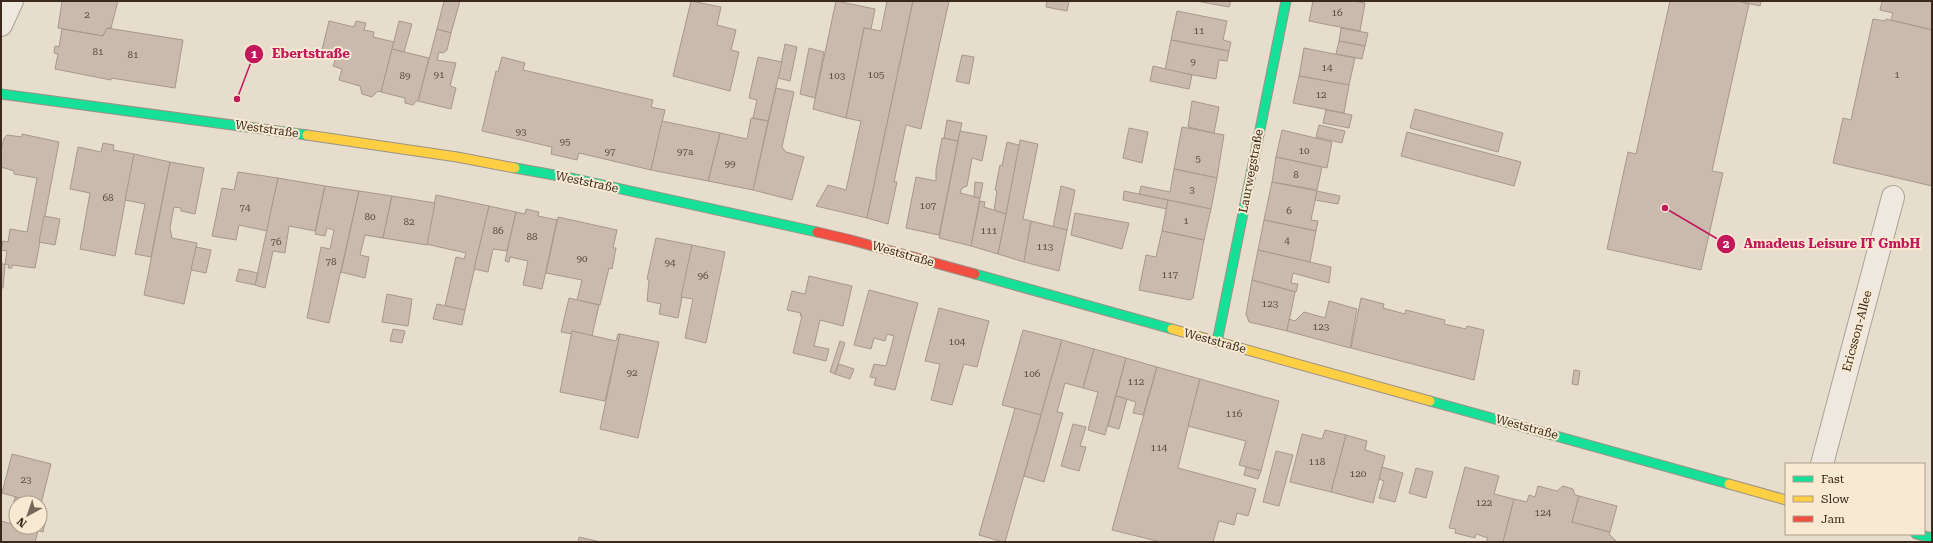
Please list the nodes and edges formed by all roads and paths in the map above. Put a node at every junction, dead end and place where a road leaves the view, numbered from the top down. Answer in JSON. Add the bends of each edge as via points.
{"nodes":[{"id":1,"x":12,"y":1,"type":"edge"},
{"id":2,"x":1286,"y":1,"type":"edge"},
{"id":3,"x":1,"y":25,"type":"edge"},
{"id":4,"x":1,"y":94,"type":"edge"},
{"id":5,"x":1893,"y":197,"type":"dead end"},
{"id":6,"x":1217,"y":342,"type":"junction"},
{"id":7,"x":1822,"y":463,"type":"edge"},
{"id":8,"x":1785,"y":500,"type":"edge"},
{"id":9,"x":1920,"y":535,"type":"edge"},
{"id":10,"x":1932,"y":538,"type":"edge"}],
"edges":[{"from":1,"to":3,"type":"street"},
{"from":2,"to":6,"type":"main road","name":"Laurwegstraße"},
{"from":4,"to":6,"type":"main road","name":"Weststraße","via":[[457,157],[571,178],[851,240]]},
{"from":5,"to":7,"type":"street","name":"Ericsson-Allee"},
{"from":6,"to":8,"type":"main road","name":"Weststraße"},
{"from":9,"to":10,"type":"main road"}]}
